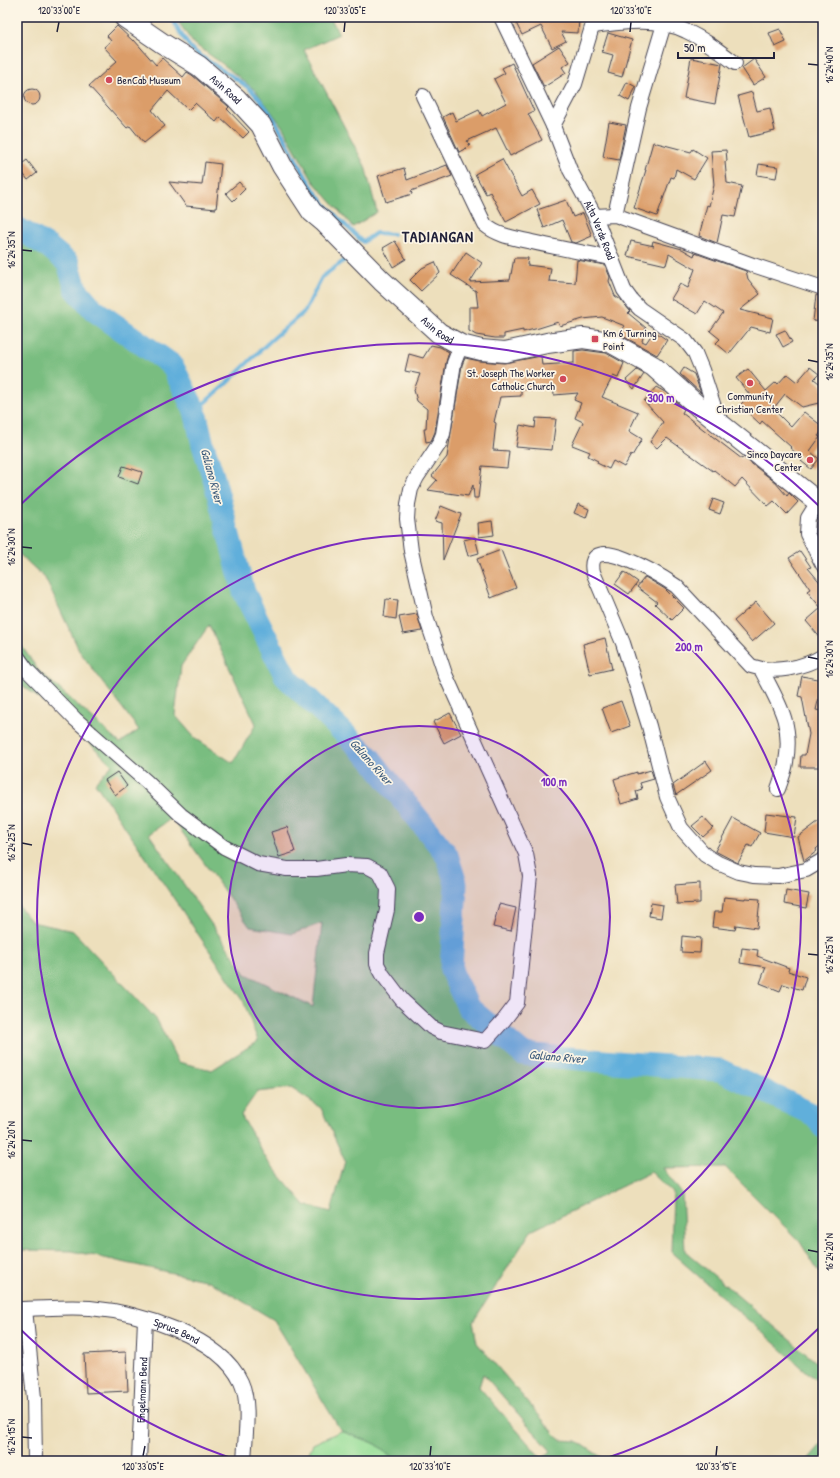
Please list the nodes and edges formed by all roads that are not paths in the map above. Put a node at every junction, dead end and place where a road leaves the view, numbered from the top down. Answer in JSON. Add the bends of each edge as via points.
{"nodes":[{"id":1,"x":124,"y":17,"type":"edge"},
{"id":2,"x":501,"y":17,"type":"edge"},
{"id":3,"x":594,"y":22,"type":"edge"},
{"id":4,"x":664,"y":24,"type":"junction"},
{"id":5,"x":735,"y":62,"type":"dead end"},
{"id":6,"x":422,"y":96,"type":"dead end"},
{"id":7,"x":552,"y":126,"type":"junction"},
{"id":8,"x":615,"y":215,"type":"junction"},
{"id":9,"x":595,"y":216,"type":"junction"},
{"id":10,"x":612,"y":258,"type":"junction"},
{"id":11,"x":823,"y":288,"type":"edge"},
{"id":12,"x":461,"y":345,"type":"junction"},
{"id":13,"x":718,"y":422,"type":"junction"},
{"id":14,"x":820,"y":504,"type":"edge"},
{"id":15,"x":823,"y":565,"type":"edge"},
{"id":16,"x":17,"y":656,"type":"edge"},
{"id":17,"x":823,"y":656,"type":"edge"},
{"id":18,"x":22,"y":669,"type":"edge"},
{"id":19,"x":761,"y":669,"type":"junction"},
{"id":20,"x":778,"y":789,"type":"dead end"},
{"id":21,"x":823,"y":860,"type":"edge"},
{"id":22,"x":21,"y":1309,"type":"edge"},
{"id":23,"x":145,"y":1319,"type":"junction"},
{"id":24,"x":36,"y":1461,"type":"edge"},
{"id":25,"x":139,"y":1461,"type":"edge"},
{"id":26,"x":244,"y":1461,"type":"edge"}],
"edges":[{"from":1,"to":12,"type":"main road","name":"Asin Road","via":[[199,66],[236,98],[261,125],[282,166],[312,212],[439,333]]},
{"from":2,"to":7,"type":"street","name":"Alta Verde Road"},
{"from":3,"to":4,"type":"street"},
{"from":3,"to":7,"type":"street","via":[[575,84]]},
{"from":4,"to":5,"type":"street","via":[[686,31]]},
{"from":4,"to":8,"type":"street","via":[[639,108]]},
{"from":6,"to":10,"type":"street","via":[[485,225],[492,231],[547,246]]},
{"from":7,"to":9,"type":"street","name":"Alta Verde Road","via":[[570,170]]},
{"from":8,"to":9,"type":"street"},
{"from":8,"to":11,"type":"street"},
{"from":9,"to":10,"type":"street","name":"Alta Verde Road"},
{"from":10,"to":13,"type":"street","name":"Alta Verde Road","via":[[624,290],[632,301],[684,340],[695,353]]},
{"from":12,"to":13,"type":"main road","name":"Asin Road","via":[[505,352],[583,338],[610,342],[653,366]]},
{"from":12,"to":18,"type":"street","via":[[454,363],[443,434],[411,489],[407,519],[411,551],[426,617],[445,674],[526,854],[530,876],[517,1003],[485,1041],[441,1032],[431,1027],[402,1000],[383,975],[377,964],[377,953],[387,910],[388,890],[380,873],[367,866],[346,865],[316,869],[258,864],[224,847],[182,815]]},
{"from":13,"to":14,"type":"main road","name":"Asin Road"},
{"from":14,"to":15,"type":"street","via":[[808,518],[807,534]]},
{"from":16,"to":18,"type":"street"},
{"from":17,"to":19,"type":"street","via":[[813,662],[777,670]]},
{"from":19,"to":20,"type":"street","via":[[786,722],[786,763]]},
{"from":19,"to":21,"type":"street","via":[[751,666],[743,659],[676,586],[663,577],[626,559],[602,554],[596,555],[593,559],[593,572],[623,643],[649,726],[667,797],[681,828],[705,856],[739,872],[778,876],[806,870]]},
{"from":22,"to":23,"type":"street","name":"Spruce Bend","via":[[90,1308]]},
{"from":22,"to":24,"type":"street","via":[[34,1398]]},
{"from":23,"to":25,"type":"street","name":"Engelmann Bend"},
{"from":23,"to":26,"type":"street","name":"Spruce Bend","via":[[183,1333],[209,1348],[228,1364],[241,1383],[246,1406]]}]}
